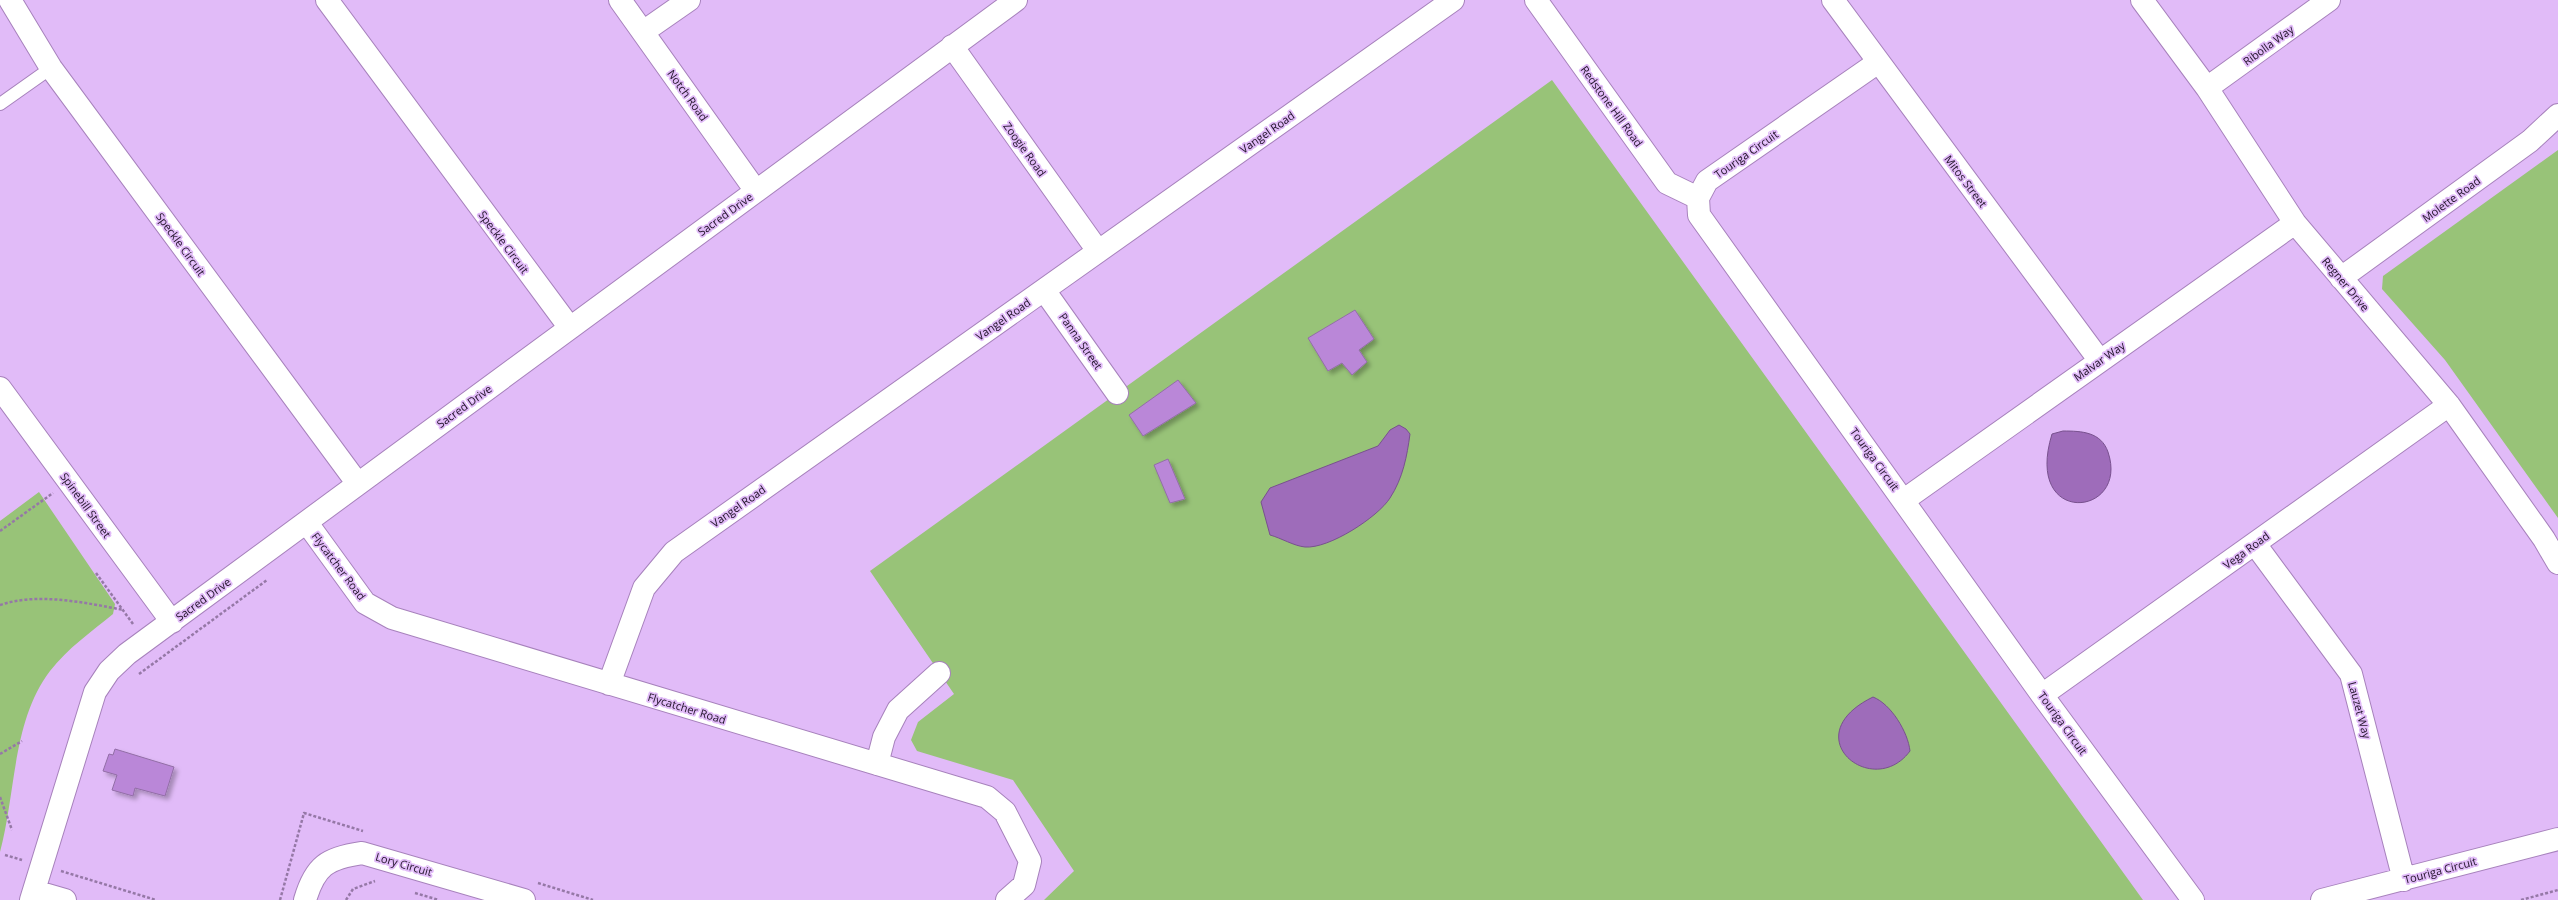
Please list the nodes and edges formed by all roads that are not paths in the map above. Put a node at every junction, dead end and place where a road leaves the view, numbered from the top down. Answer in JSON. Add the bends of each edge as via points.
{"nodes":[{"id":1,"x":10,"y":0,"type":"edge"},
{"id":2,"x":327,"y":0,"type":"edge"},
{"id":3,"x":620,"y":0,"type":"edge"},
{"id":4,"x":689,"y":0,"type":"edge"},
{"id":5,"x":1016,"y":0,"type":"edge"},
{"id":6,"x":1453,"y":0,"type":"edge"},
{"id":7,"x":1833,"y":0,"type":"edge"},
{"id":8,"x":2142,"y":0,"type":"edge"},
{"id":9,"x":2329,"y":0,"type":"edge"},
{"id":10,"x":1540,"y":1,"type":"edge"},
{"id":11,"x":643,"y":32,"type":"junction"},
{"id":12,"x":952,"y":46,"type":"junction"},
{"id":13,"x":1877,"y":63,"type":"junction"},
{"id":14,"x":51,"y":68,"type":"junction"},
{"id":15,"x":2207,"y":88,"type":"junction"},
{"id":16,"x":0,"y":104,"type":"edge"},
{"id":17,"x":2558,"y":115,"type":"edge"},
{"id":18,"x":756,"y":191,"type":"junction"},
{"id":19,"x":1698,"y":198,"type":"junction"},
{"id":20,"x":2295,"y":223,"type":"junction"},
{"id":21,"x":1098,"y":251,"type":"junction"},
{"id":22,"x":2341,"y":278,"type":"junction"},
{"id":23,"x":1044,"y":290,"type":"junction"},
{"id":24,"x":570,"y":328,"type":"junction"},
{"id":25,"x":2100,"y":361,"type":"junction"},
{"id":26,"x":1117,"y":393,"type":"dead end"},
{"id":27,"x":4,"y":400,"type":"edge"},
{"id":28,"x":2449,"y":405,"type":"junction"},
{"id":29,"x":358,"y":484,"type":"junction"},
{"id":30,"x":1904,"y":500,"type":"junction"},
{"id":31,"x":307,"y":523,"type":"junction"},
{"id":32,"x":2255,"y":544,"type":"junction"},
{"id":33,"x":2558,"y":563,"type":"edge"},
{"id":34,"x":172,"y":622,"type":"junction"},
{"id":35,"x":939,"y":673,"type":"dead end"},
{"id":36,"x":609,"y":684,"type":"junction"},
{"id":37,"x":2042,"y":695,"type":"junction"},
{"id":38,"x":876,"y":764,"type":"junction"},
{"id":39,"x":2558,"y":839,"type":"edge"},
{"id":40,"x":2404,"y":880,"type":"junction"},
{"id":41,"x":32,"y":895,"type":"edge"},
{"id":42,"x":60,"y":898,"type":"edge"},
{"id":43,"x":304,"y":900,"type":"edge"},
{"id":44,"x":524,"y":900,"type":"edge"},
{"id":45,"x":1007,"y":900,"type":"edge"},
{"id":46,"x":2193,"y":900,"type":"edge"},
{"id":47,"x":2322,"y":900,"type":"edge"}],
"edges":[{"from":1,"to":14,"type":"street","name":"Speckle Circuit"},
{"from":2,"to":24,"type":"street","name":"Speckle Circuit"},
{"from":3,"to":11,"type":"street","name":"Notch Road"},
{"from":4,"to":11,"type":"street"},
{"from":5,"to":12,"type":"street","name":"Sacred Drive"},
{"from":6,"to":21,"type":"street","name":"Vangel Road"},
{"from":7,"to":13,"type":"street","name":"Mitos Street"},
{"from":8,"to":15,"type":"street","name":"Regner Drive"},
{"from":9,"to":15,"type":"street","name":"Ribolla Way"},
{"from":10,"to":19,"type":"street","name":"Redstone Hill Road","via":[[1667,183]]},
{"from":11,"to":18,"type":"street","name":"Notch Road"},
{"from":12,"to":18,"type":"street","name":"Sacred Drive"},
{"from":12,"to":21,"type":"street","name":"Zoogie Road"},
{"from":13,"to":19,"type":"street","name":"Touriga Circuit","via":[[1707,180]]},
{"from":13,"to":25,"type":"street","name":"Mitos Street"},
{"from":14,"to":16,"type":"lane"},
{"from":14,"to":29,"type":"street","name":"Speckle Circuit"},
{"from":15,"to":20,"type":"street","name":"Regner Drive"},
{"from":17,"to":22,"type":"street","name":"Molette Road","via":[[2530,141]]},
{"from":18,"to":24,"type":"street","name":"Sacred Drive"},
{"from":19,"to":30,"type":"street","name":"Touriga Circuit","via":[[1700,215]]},
{"from":20,"to":22,"type":"street","name":"Regner Drive"},
{"from":20,"to":25,"type":"street","name":"Malvar Way"},
{"from":21,"to":23,"type":"street","name":"Vangel Road"},
{"from":22,"to":28,"type":"street","name":"Regner Drive"},
{"from":23,"to":26,"type":"street","name":"Panna Street"},
{"from":23,"to":36,"type":"street","name":"Vangel Road","via":[[674,552],[644,588]]},
{"from":24,"to":29,"type":"street","name":"Sacred Drive"},
{"from":25,"to":30,"type":"street","name":"Malvar Way"},
{"from":27,"to":34,"type":"street","name":"Spinebill Street","via":[[69,482]]},
{"from":28,"to":32,"type":"street","name":"Vega Road"},
{"from":28,"to":33,"type":"street","name":"Regner Drive","via":[[2544,538]]},
{"from":29,"to":31,"type":"street","name":"Sacred Drive"},
{"from":30,"to":37,"type":"street","name":"Touriga Circuit"},
{"from":31,"to":34,"type":"street","name":"Sacred Drive"},
{"from":31,"to":36,"type":"street","name":"Flycatcher Road","via":[[365,602],[392,618]]},
{"from":32,"to":37,"type":"street","name":"Vega Road"},
{"from":32,"to":40,"type":"street","name":"Lauzet Way","via":[[2351,674]]},
{"from":34,"to":41,"type":"street","name":"Sacred Drive","via":[[109,671],[96,692]]},
{"from":35,"to":38,"type":"street","via":[[898,710],[884,737]]},
{"from":36,"to":38,"type":"street","name":"Flycatcher Road"},
{"from":37,"to":46,"type":"street","name":"Touriga Circuit"},
{"from":38,"to":45,"type":"street","name":"Flycatcher Road","via":[[987,797],[1005,812],[1030,861],[1024,885]]},
{"from":39,"to":40,"type":"street","name":"Touriga Circuit"},
{"from":40,"to":47,"type":"street","name":"Touriga Circuit"},
{"from":41,"to":42,"type":"street"},
{"from":43,"to":44,"type":"street","name":"Lory Circuit","via":[[311,878],[320,868],[346,855],[362,853]]}]}
